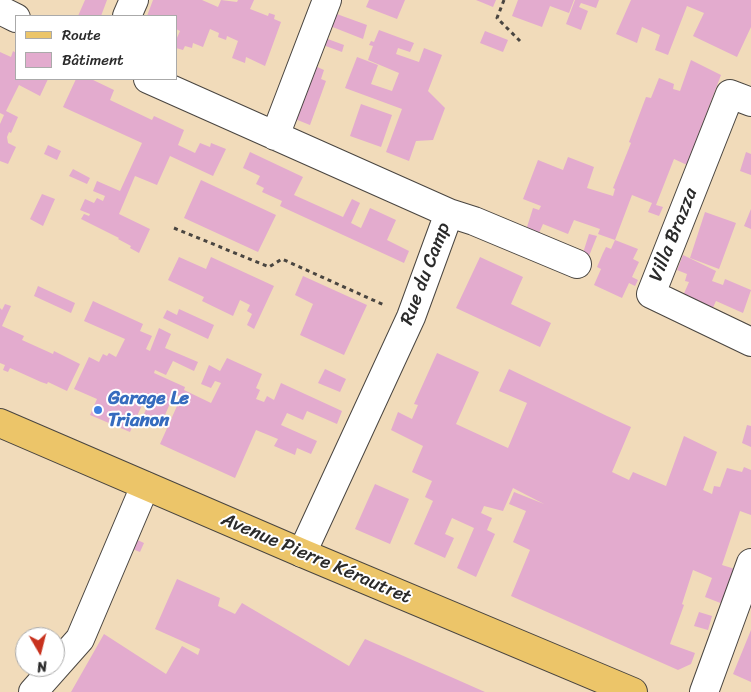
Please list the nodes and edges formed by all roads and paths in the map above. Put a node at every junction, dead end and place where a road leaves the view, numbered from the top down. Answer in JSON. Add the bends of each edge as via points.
{"nodes":[{"id":1,"x":134,"y":0,"type":"edge"},
{"id":2,"x":327,"y":0,"type":"edge"},
{"id":3,"x":504,"y":0,"type":"edge"},
{"id":4,"x":0,"y":10,"type":"edge"},
{"id":5,"x":128,"y":15,"type":"edge"},
{"id":6,"x":15,"y":18,"type":"edge"},
{"id":7,"x":520,"y":41,"type":"dead end"},
{"id":8,"x":150,"y":80,"type":"edge"},
{"id":9,"x":751,"y":102,"type":"edge"},
{"id":10,"x":275,"y":136,"type":"junction"},
{"id":11,"x":449,"y":213,"type":"junction"},
{"id":12,"x":174,"y":228,"type":"dead end"},
{"id":13,"x":577,"y":264,"type":"dead end"},
{"id":14,"x":411,"y":317,"type":"junction"},
{"id":15,"x":751,"y":342,"type":"edge"},
{"id":16,"x":0,"y":423,"type":"edge"},
{"id":17,"x":144,"y":486,"type":"junction"},
{"id":18,"x":302,"y":553,"type":"junction"},
{"id":19,"x":751,"y":563,"type":"edge"},
{"id":20,"x":33,"y":692,"type":"edge"},
{"id":21,"x":634,"y":692,"type":"edge"},
{"id":22,"x":704,"y":692,"type":"edge"}],
"edges":[{"from":1,"to":5,"type":"street"},
{"from":2,"to":10,"type":"street"},
{"from":3,"to":7,"type":"path","via":[[497,18]]},
{"from":4,"to":6,"type":"street"},
{"from":8,"to":10,"type":"street","name":"Rue du Camp"},
{"from":9,"to":15,"type":"street","name":"Villa Brazza","via":[[730,94],[651,294]]},
{"from":10,"to":11,"type":"street","name":"Rue du Camp"},
{"from":11,"to":13,"type":"street"},
{"from":11,"to":14,"type":"street","name":"Rue du Camp"},
{"from":12,"to":14,"type":"path","via":[[269,267],[282,259]]},
{"from":14,"to":18,"type":"street","name":"Rue du Camp"},
{"from":16,"to":17,"type":"main road","name":"Avenue Pierre Kérautret"},
{"from":17,"to":18,"type":"main road","name":"Avenue Pierre Kérautret"},
{"from":17,"to":20,"type":"street","via":[[80,639]]},
{"from":18,"to":21,"type":"main road","name":"Avenue Pierre Kérautret"},
{"from":19,"to":22,"type":"street"}]}
